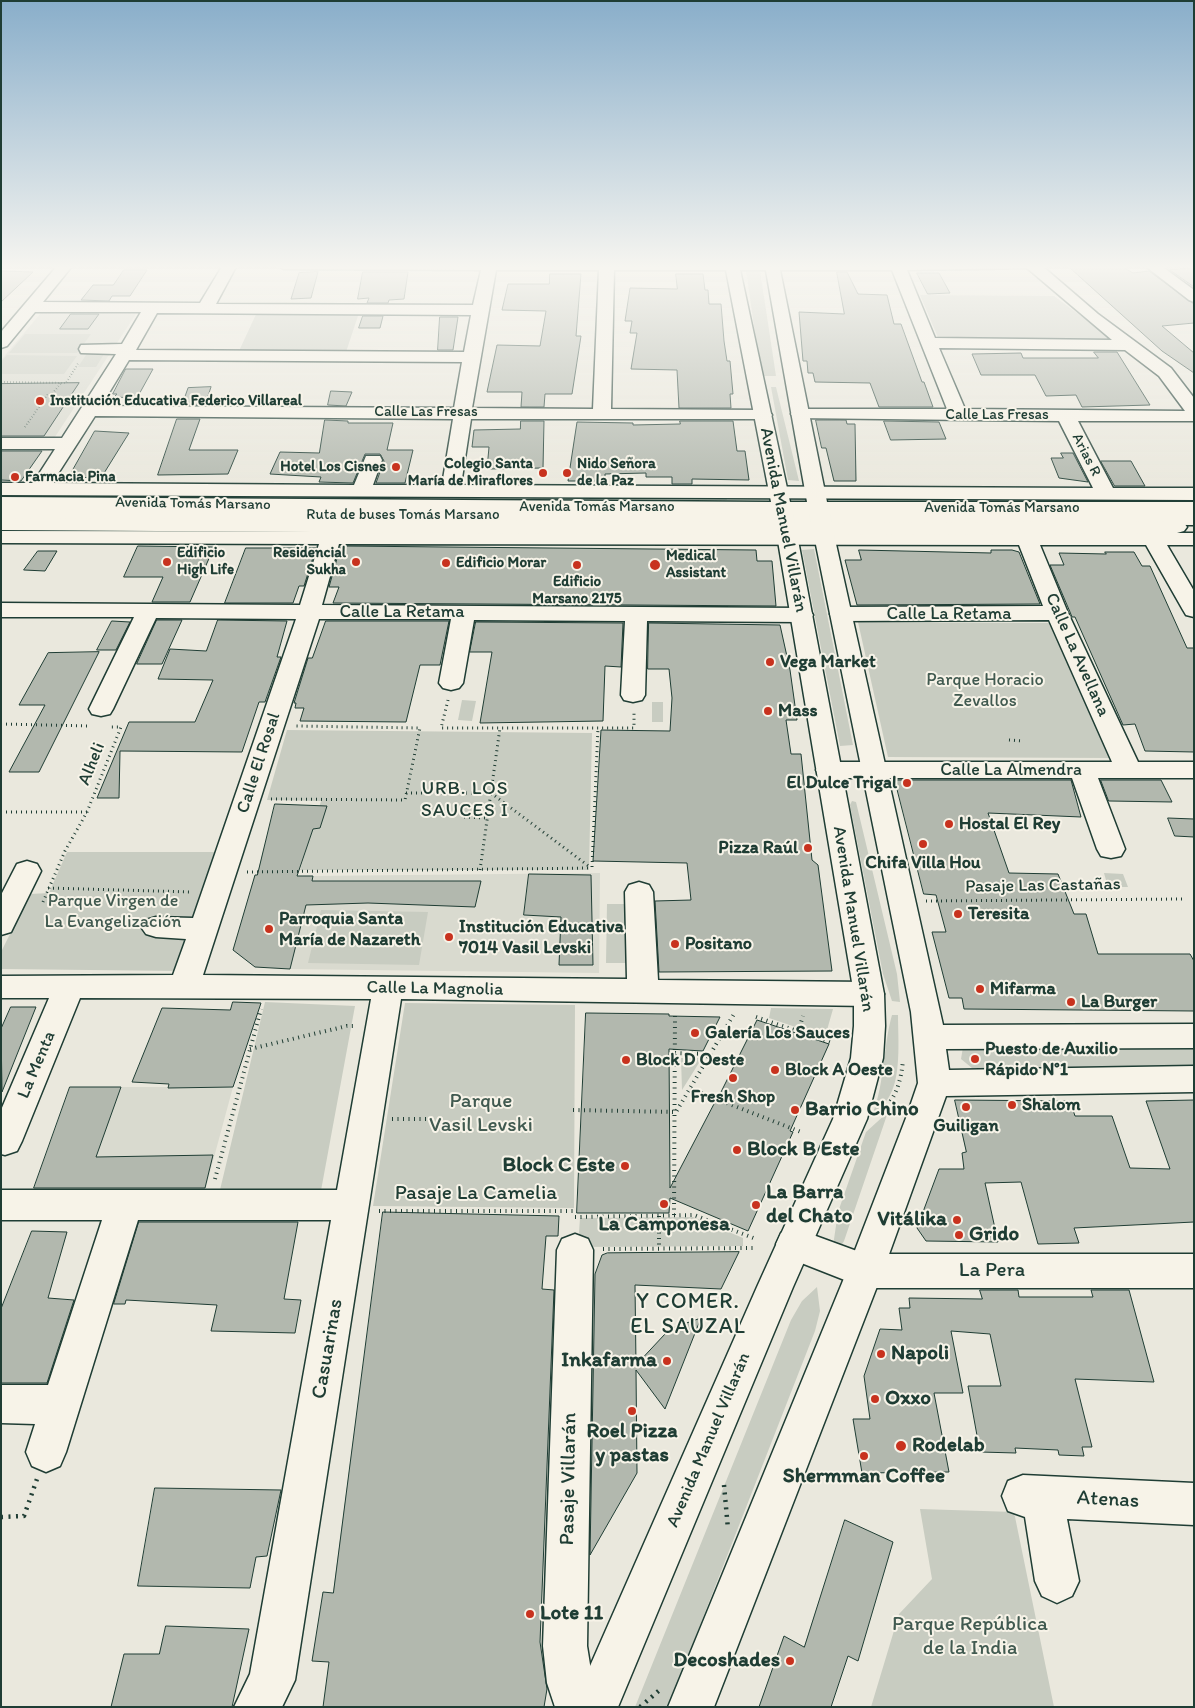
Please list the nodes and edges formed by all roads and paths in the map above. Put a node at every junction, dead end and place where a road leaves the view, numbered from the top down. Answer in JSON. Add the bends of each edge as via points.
{"nodes":[{"id":1,"x":130,"y":345,"type":"edge"},
{"id":2,"x":475,"y":345,"type":"edge"},
{"id":3,"x":604,"y":345,"type":"edge"},
{"id":4,"x":748,"y":345,"type":"edge"},
{"id":5,"x":786,"y":345,"type":"edge"},
{"id":6,"x":930,"y":345,"type":"edge"},
{"id":7,"x":1101,"y":345,"type":"edge"},
{"id":8,"x":1131,"y":345,"type":"joint"},
{"id":9,"x":87,"y":349,"type":"dead end"},
{"id":10,"x":126,"y":352,"type":"junction"},
{"id":11,"x":472,"y":357,"type":"junction"},
{"id":12,"x":69,"y":379,"type":"dead end"},
{"id":13,"x":756,"y":381,"type":"junction"},
{"id":14,"x":1,"y":382,"type":"edge"},
{"id":15,"x":793,"y":382,"type":"junction"},
{"id":16,"x":60,"y":383,"type":"junction"},
{"id":17,"x":1194,"y":410,"type":"edge"},
{"id":18,"x":89,"y":412,"type":"junction"},
{"id":19,"x":462,"y":412,"type":"junction"},
{"id":20,"x":602,"y":412,"type":"junction"},
{"id":21,"x":763,"y":414,"type":"junction"},
{"id":22,"x":800,"y":414,"type":"junction"},
{"id":23,"x":958,"y":415,"type":"junction"},
{"id":24,"x":1066,"y":416,"type":"junction"},
{"id":25,"x":1194,"y":416,"type":"edge"},
{"id":26,"x":7,"y":443,"type":"edge"},
{"id":27,"x":67,"y":444,"type":"junction"},
{"id":28,"x":372,"y":460,"type":"dead end"},
{"id":29,"x":1,"y":489,"type":"edge"},
{"id":30,"x":450,"y":489,"type":"junction"},
{"id":31,"x":38,"y":490,"type":"junction"},
{"id":32,"x":361,"y":491,"type":"junction"},
{"id":33,"x":1106,"y":494,"type":"junction"},
{"id":34,"x":1194,"y":494,"type":"edge"},
{"id":35,"x":1,"y":503,"type":"edge"},
{"id":36,"x":568,"y":508,"type":"junction"},
{"id":37,"x":1194,"y":508,"type":"edge"},
{"id":38,"x":1,"y":514,"type":"edge"},
{"id":39,"x":783,"y":517,"type":"junction"},
{"id":40,"x":820,"y":517,"type":"junction"},
{"id":41,"x":1194,"y":519,"type":"edge"},
{"id":42,"x":1,"y":524,"type":"edge"},
{"id":43,"x":184,"y":526,"type":"junction"},
{"id":44,"x":1194,"y":527,"type":"edge"},
{"id":45,"x":365,"y":532,"type":"junction"},
{"id":46,"x":1,"y":537,"type":"edge"},
{"id":47,"x":258,"y":537,"type":"junction"},
{"id":48,"x":331,"y":537,"type":"junction"},
{"id":49,"x":1027,"y":539,"type":"junction"},
{"id":50,"x":1153,"y":539,"type":"junction"},
{"id":51,"x":1194,"y":539,"type":"edge"},
{"id":52,"x":1,"y":610,"type":"edge"},
{"id":53,"x":1194,"y":610,"type":"edge"},
{"id":54,"x":148,"y":611,"type":"junction"},
{"id":55,"x":309,"y":612,"type":"junction"},
{"id":56,"x":464,"y":612,"type":"junction"},
{"id":57,"x":1057,"y":613,"type":"junction"},
{"id":58,"x":636,"y":614,"type":"junction"},
{"id":59,"x":841,"y":614,"type":"junction"},
{"id":60,"x":802,"y":615,"type":"junction"},
{"id":61,"x":451,"y":683,"type":"joint"},
{"id":62,"x":633,"y":695,"type":"dead end"},
{"id":63,"x":99,"y":720,"type":"junction"},
{"id":64,"x":1,"y":724,"type":"edge"},
{"id":65,"x":271,"y":726,"type":"junction"},
{"id":66,"x":500,"y":728,"type":"junction"},
{"id":67,"x":598,"y":728,"type":"junction"},
{"id":68,"x":634,"y":728,"type":"dead end"},
{"id":69,"x":1009,"y":740,"type":"dead end"},
{"id":70,"x":1023,"y":741,"type":"dead end"},
{"id":71,"x":829,"y":770,"type":"junction"},
{"id":72,"x":875,"y":770,"type":"junction"},
{"id":73,"x":1082,"y":770,"type":"junction"},
{"id":74,"x":1129,"y":770,"type":"junction"},
{"id":75,"x":1194,"y":770,"type":"edge"},
{"id":76,"x":491,"y":792,"type":"junction"},
{"id":77,"x":406,"y":793,"type":"junction"},
{"id":78,"x":248,"y":799,"type":"junction"},
{"id":79,"x":1,"y":812,"type":"edge"},
{"id":80,"x":87,"y":812,"type":"junction"},
{"id":81,"x":464,"y":817,"type":"dead end"},
{"id":82,"x":487,"y":818,"type":"junction"},
{"id":83,"x":1111,"y":849,"type":"dead end"},
{"id":84,"x":592,"y":868,"type":"junction"},
{"id":85,"x":480,"y":870,"type":"junction"},
{"id":86,"x":270,"y":873,"type":"dead end"},
{"id":87,"x":29,"y":888,"type":"junction"},
{"id":88,"x":49,"y":888,"type":"junction"},
{"id":89,"x":217,"y":892,"type":"junction"},
{"id":90,"x":639,"y":892,"type":"dead end"},
{"id":91,"x":1183,"y":899,"type":"dead end"},
{"id":92,"x":903,"y":901,"type":"junction"},
{"id":93,"x":1,"y":925,"type":"edge"},
{"id":94,"x":156,"y":927,"type":"dead end"},
{"id":95,"x":204,"y":929,"type":"junction"},
{"id":96,"x":267,"y":986,"type":"junction"},
{"id":97,"x":1,"y":987,"type":"edge"},
{"id":98,"x":69,"y":988,"type":"junction"},
{"id":99,"x":184,"y":988,"type":"junction"},
{"id":100,"x":388,"y":988,"type":"junction"},
{"id":101,"x":643,"y":991,"type":"junction"},
{"id":102,"x":869,"y":994,"type":"junction"},
{"id":103,"x":674,"y":1004,"type":"dead end"},
{"id":104,"x":736,"y":1010,"type":"dead end"},
{"id":105,"x":804,"y":1013,"type":"dead end"},
{"id":106,"x":754,"y":1016,"type":"dead end"},
{"id":107,"x":356,"y":1026,"type":"dead end"},
{"id":108,"x":798,"y":1032,"type":"junction"},
{"id":109,"x":1194,"y":1036,"type":"edge"},
{"id":110,"x":947,"y":1037,"type":"junction"},
{"id":111,"x":834,"y":1043,"type":"dead end"},
{"id":112,"x":250,"y":1050,"type":"junction"},
{"id":113,"x":676,"y":1053,"type":"junction"},
{"id":114,"x":711,"y":1054,"type":"junction"},
{"id":115,"x":1194,"y":1079,"type":"edge"},
{"id":116,"x":981,"y":1082,"type":"junction"},
{"id":117,"x":934,"y":1083,"type":"junction"},
{"id":118,"x":691,"y":1089,"type":"junction"},
{"id":119,"x":573,"y":1110,"type":"dead end"},
{"id":120,"x":676,"y":1112,"type":"junction"},
{"id":121,"x":367,"y":1118,"type":"junction"},
{"id":122,"x":429,"y":1119,"type":"dead end"},
{"id":123,"x":801,"y":1132,"type":"dead end"},
{"id":124,"x":5,"y":1141,"type":"dead end"},
{"id":125,"x":125,"y":1204,"type":"junction"},
{"id":126,"x":209,"y":1204,"type":"junction"},
{"id":127,"x":1,"y":1205,"type":"edge"},
{"id":128,"x":365,"y":1208,"type":"junction"},
{"id":129,"x":574,"y":1211,"type":"dead end"},
{"id":130,"x":674,"y":1215,"type":"junction"},
{"id":131,"x":659,"y":1216,"type":"junction"},
{"id":132,"x":574,"y":1234,"type":"junction"},
{"id":133,"x":756,"y":1239,"type":"dead end"},
{"id":134,"x":794,"y":1244,"type":"junction"},
{"id":135,"x":753,"y":1248,"type":"dead end"},
{"id":136,"x":659,"y":1249,"type":"junction"},
{"id":137,"x":865,"y":1270,"type":"junction"},
{"id":138,"x":1194,"y":1271,"type":"edge"},
{"id":139,"x":1,"y":1404,"type":"edge"},
{"id":140,"x":61,"y":1405,"type":"junction"},
{"id":141,"x":46,"y":1452,"type":"joint"},
{"id":142,"x":1194,"y":1504,"type":"edge"},
{"id":143,"x":1,"y":1517,"type":"edge"},
{"id":144,"x":1057,"y":1581,"type":"dead end"},
{"id":145,"x":257,"y":1707,"type":"edge"},
{"id":146,"x":578,"y":1707,"type":"edge"},
{"id":147,"x":595,"y":1707,"type":"edge"},
{"id":148,"x":691,"y":1707,"type":"edge"}],
"edges":[{"from":1,"to":10,"type":"street"},
{"from":2,"to":11,"type":"street"},
{"from":3,"to":20,"type":"street"},
{"from":4,"to":13,"type":"street","name":"Avenida Manuel Villarán"},
{"from":5,"to":15,"type":"street","name":"Avenida Manuel Villarán"},
{"from":6,"to":23,"type":"street"},
{"from":7,"to":8,"type":"street"},
{"from":8,"to":17,"type":"street","via":[[1165,372]]},
{"from":9,"to":10,"type":"street"},
{"from":10,"to":11,"type":"street"},
{"from":10,"to":18,"type":"street"},
{"from":11,"to":19,"type":"street"},
{"from":12,"to":16,"type":"path"},
{"from":13,"to":15,"type":"street"},
{"from":13,"to":21,"type":"street","name":"Avenida Manuel Villarán"},
{"from":14,"to":16,"type":"path"},
{"from":15,"to":22,"type":"street","name":"Avenida Manuel Villarán"},
{"from":16,"to":26,"type":"path"},
{"from":18,"to":19,"type":"street","name":"Calle Las Fresas"},
{"from":18,"to":27,"type":"street"},
{"from":19,"to":20,"type":"street","name":"Calle Las Fresas"},
{"from":19,"to":30,"type":"street"},
{"from":20,"to":21,"type":"street","name":"Calle Las Fresas"},
{"from":21,"to":39,"type":"street","name":"Avenida Manuel Villarán"},
{"from":22,"to":23,"type":"street","name":"Calle Las Fresas"},
{"from":22,"to":40,"type":"street","name":"Avenida Manuel Villarán"},
{"from":23,"to":24,"type":"street","name":"Calle Las Fresas"},
{"from":24,"to":25,"type":"street","name":"Calle Las Fresas"},
{"from":24,"to":33,"type":"street","name":"Arias R"},
{"from":26,"to":27,"type":"street"},
{"from":27,"to":31,"type":"street"},
{"from":28,"to":32,"type":"street"},
{"from":29,"to":31,"type":"street","name":"Avenida Tomás Marsano"},
{"from":30,"to":32,"type":"street","name":"Avenida Tomás Marsano"},
{"from":30,"to":36,"type":"street"},
{"from":30,"to":39,"type":"street","name":"Avenida Tomás Marsano"},
{"from":31,"to":32,"type":"street","name":"Avenida Tomás Marsano"},
{"from":33,"to":34,"type":"street","name":"Avenida Tomás Marsano"},
{"from":33,"to":40,"type":"street","name":"Avenida Tomás Marsano"},
{"from":35,"to":36,"type":"street","name":"Avenida Tomás Marsano"},
{"from":36,"to":39,"type":"street","name":"Avenida Tomás Marsano"},
{"from":37,"to":40,"type":"street","name":"Avenida Tomás Marsano"},
{"from":38,"to":39,"type":"street","name":"Ruta de buses Tomás Marsano"},
{"from":39,"to":40,"type":"street","name":"Avenida Tomás Marsano"},
{"from":39,"to":40,"type":"street","name":"Avenida Tomás Marsano"},
{"from":39,"to":45,"type":"street","name":"Avenida Tomás Marsano"},
{"from":39,"to":60,"type":"street","name":"Avenida Manuel Villarán"},
{"from":40,"to":41,"type":"street"},
{"from":40,"to":44,"type":"street","name":"Avenida Tomás Marsano"},
{"from":40,"to":49,"type":"street","name":"Avenida Tomás Marsano"},
{"from":40,"to":59,"type":"street","name":"Avenida Manuel Villarán"},
{"from":42,"to":43,"type":"street","name":"Avenida Tomás Marsano"},
{"from":43,"to":45,"type":"street","name":"Avenida Tomás Marsano"},
{"from":43,"to":47,"type":"street"},
{"from":45,"to":48,"type":"street","name":"Avenida Tomás Marsano"},
{"from":46,"to":47,"type":"street","name":"Avenida Tomás Marsano"},
{"from":47,"to":48,"type":"street","name":"Avenida Tomás Marsano"},
{"from":48,"to":55,"type":"street","name":"Calle El Rosal"},
{"from":49,"to":50,"type":"street","name":"Avenida Tomás Marsano"},
{"from":49,"to":57,"type":"street","name":"Calle La Avellana"},
{"from":50,"to":51,"type":"street","name":"Avenida Tomás Marsano"},
{"from":50,"to":53,"type":"street"},
{"from":52,"to":54,"type":"street","name":"Calle La Retama"},
{"from":54,"to":55,"type":"street","name":"Calle La Retama"},
{"from":54,"to":63,"type":"street"},
{"from":55,"to":56,"type":"street","name":"Calle La Retama"},
{"from":55,"to":65,"type":"street","name":"Calle El Rosal"},
{"from":56,"to":58,"type":"street","name":"Calle La Retama"},
{"from":56,"to":61,"type":"street"},
{"from":57,"to":59,"type":"street","name":"Calle La Retama"},
{"from":57,"to":74,"type":"street","name":"Calle La Avellana"},
{"from":58,"to":60,"type":"street","name":"Calle La Retama"},
{"from":58,"to":62,"type":"street"},
{"from":59,"to":72,"type":"street","name":"Avenida Manuel Villarán"},
{"from":60,"to":71,"type":"street","name":"Avenida Manuel Villarán"},
{"from":61,"to":66,"type":"path","via":[[441,728]]},
{"from":63,"to":64,"type":"path"},
{"from":63,"to":80,"type":"path","name":"Alheli","via":[[122,727]]},
{"from":65,"to":77,"type":"path","via":[[420,728]]},
{"from":65,"to":78,"type":"street","name":"Calle El Rosal"},
{"from":66,"to":67,"type":"path"},
{"from":66,"to":76,"type":"path"},
{"from":67,"to":68,"type":"path"},
{"from":67,"to":84,"type":"path"},
{"from":69,"to":70,"type":"path"},
{"from":71,"to":72,"type":"street","name":"Calle La Almendra"},
{"from":71,"to":102,"type":"street","name":"Avenida Manuel Villarán"},
{"from":72,"to":73,"type":"street","name":"Calle La Almendra"},
{"from":72,"to":92,"type":"street","name":"Avenida Manuel Villarán"},
{"from":73,"to":74,"type":"street","name":"Calle La Almendra"},
{"from":73,"to":83,"type":"street"},
{"from":74,"to":75,"type":"street","name":"Calle La Almendra"},
{"from":76,"to":77,"type":"path"},
{"from":76,"to":82,"type":"path"},
{"from":76,"to":84,"type":"path"},
{"from":77,"to":78,"type":"path","via":[[405,800]]},
{"from":78,"to":89,"type":"street","name":"Calle El Rosal"},
{"from":79,"to":80,"type":"path"},
{"from":80,"to":88,"type":"path","name":"Alheli","via":[[65,850]]},
{"from":81,"to":82,"type":"path"},
{"from":82,"to":85,"type":"path"},
{"from":84,"to":85,"type":"path"},
{"from":85,"to":86,"type":"path"},
{"from":87,"to":88,"type":"path"},
{"from":87,"to":88,"type":"path","name":"Alheli"},
{"from":87,"to":93,"type":"street"},
{"from":88,"to":89,"type":"path"},
{"from":89,"to":95,"type":"street","name":"Calle El Rosal"},
{"from":90,"to":101,"type":"street"},
{"from":91,"to":92,"type":"path","name":"Pasaje Las Castañas"},
{"from":92,"to":110,"type":"street","name":"Avenida Manuel Villarán"},
{"from":94,"to":95,"type":"street"},
{"from":95,"to":99,"type":"street","name":"Calle El Rosal"},
{"from":96,"to":99,"type":"street","name":"Calle La Magnolia"},
{"from":96,"to":100,"type":"street","name":"Calle La Magnolia"},
{"from":96,"to":112,"type":"path"},
{"from":97,"to":98,"type":"street","name":"Calle La Magnolia"},
{"from":98,"to":99,"type":"street","name":"Calle La Magnolia"},
{"from":98,"to":124,"type":"street","name":"La Menta"},
{"from":100,"to":101,"type":"street","name":"Calle La Magnolia"},
{"from":100,"to":121,"type":"street","name":"Casuarinas"},
{"from":101,"to":102,"type":"street","name":"Calle La Magnolia"},
{"from":102,"to":134,"type":"street","name":"Avenida Manuel Villarán","via":[[867,1062],[860,1091]]},
{"from":103,"to":113,"type":"path"},
{"from":104,"to":114,"type":"path"},
{"from":105,"to":108,"type":"path"},
{"from":106,"to":108,"type":"path"},
{"from":107,"to":112,"type":"path"},
{"from":108,"to":111,"type":"path"},
{"from":109,"to":110,"type":"street"},
{"from":110,"to":116,"type":"street","via":[[958,1049],[960,1065],[967,1074]]},
{"from":110,"to":117,"type":"street","name":"Avenida Manuel Villarán"},
{"from":112,"to":126,"type":"path"},
{"from":113,"to":114,"type":"path"},
{"from":113,"to":120,"type":"path"},
{"from":114,"to":118,"type":"path"},
{"from":115,"to":116,"type":"street"},
{"from":116,"to":117,"type":"street"},
{"from":117,"to":137,"type":"street","name":"Avenida Manuel Villarán"},
{"from":118,"to":120,"type":"path"},
{"from":118,"to":123,"type":"path"},
{"from":119,"to":120,"type":"path"},
{"from":120,"to":130,"type":"path"},
{"from":121,"to":122,"type":"path"},
{"from":121,"to":128,"type":"street","name":"Casuarinas"},
{"from":125,"to":126,"type":"street"},
{"from":125,"to":127,"type":"street"},
{"from":125,"to":140,"type":"street"},
{"from":126,"to":128,"type":"street"},
{"from":128,"to":129,"type":"path","name":"Pasaje La Camelia"},
{"from":128,"to":145,"type":"street","name":"Casuarinas","via":[[272,1680]]},
{"from":130,"to":131,"type":"path"},
{"from":130,"to":133,"type":"path","via":[[694,1215]]},
{"from":131,"to":132,"type":"path"},
{"from":131,"to":136,"type":"path"},
{"from":132,"to":136,"type":"path"},
{"from":132,"to":146,"type":"street","name":"Pasaje Villarán","via":[[565,1646],[570,1683]]},
{"from":134,"to":137,"type":"street","name":"La Pera"},
{"from":134,"to":147,"type":"street","name":"Avenida Manuel Villarán"},
{"from":135,"to":136,"type":"path"},
{"from":137,"to":138,"type":"street","name":"La Pera"},
{"from":137,"to":148,"type":"street","name":"Avenida Manuel Villarán"},
{"from":139,"to":140,"type":"street"},
{"from":140,"to":141,"type":"street"},
{"from":141,"to":143,"type":"path","via":[[24,1516]]},
{"from":142,"to":144,"type":"street","name":"Atenas","via":[[1033,1497]]}]}
